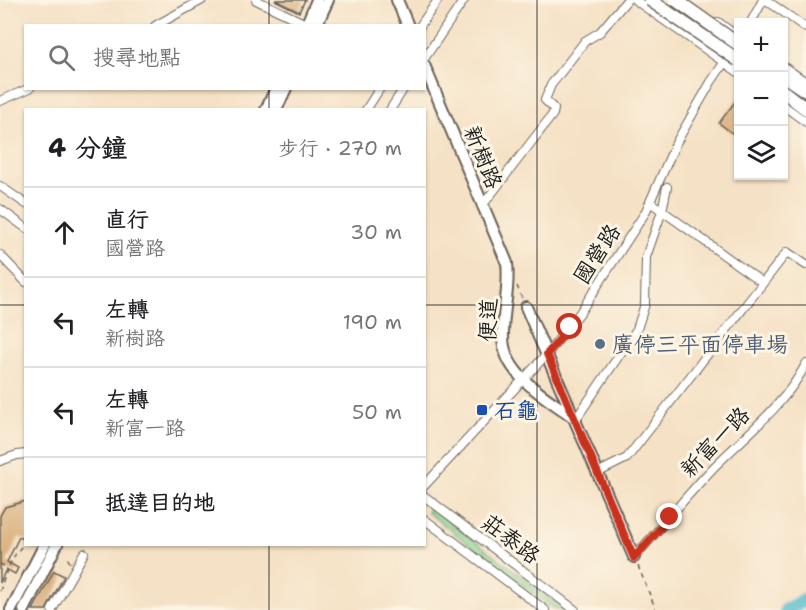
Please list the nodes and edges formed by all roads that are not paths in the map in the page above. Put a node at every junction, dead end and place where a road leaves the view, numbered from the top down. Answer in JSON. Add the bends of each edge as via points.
{"nodes":[{"id":1,"x":202,"y":0,"type":"edge"},
{"id":2,"x":256,"y":0,"type":"edge"},
{"id":3,"x":317,"y":0,"type":"edge"},
{"id":4,"x":328,"y":0,"type":"edge"},
{"id":5,"x":397,"y":0,"type":"edge"},
{"id":6,"x":438,"y":0,"type":"edge"},
{"id":7,"x":464,"y":0,"type":"edge"},
{"id":8,"x":627,"y":0,"type":"edge"},
{"id":9,"x":635,"y":0,"type":"edge"},
{"id":10,"x":650,"y":0,"type":"edge"},
{"id":11,"x":676,"y":0,"type":"edge"},
{"id":12,"x":686,"y":0,"type":"edge"},
{"id":13,"x":765,"y":0,"type":"edge"},
{"id":14,"x":754,"y":18,"type":"edge"},
{"id":15,"x":159,"y":24,"type":"edge"},
{"id":16,"x":307,"y":24,"type":"edge"},
{"id":17,"x":309,"y":24,"type":"edge"},
{"id":18,"x":310,"y":24,"type":"edge"},
{"id":19,"x":407,"y":24,"type":"edge"},
{"id":20,"x":421,"y":24,"type":"edge"},
{"id":21,"x":806,"y":28,"type":"edge"},
{"id":22,"x":734,"y":34,"type":"edge"},
{"id":23,"x":734,"y":40,"type":"edge"},
{"id":24,"x":734,"y":48,"type":"edge"},
{"id":25,"x":426,"y":56,"type":"edge"},
{"id":26,"x":734,"y":57,"type":"edge"},
{"id":27,"x":724,"y":62,"type":"junction"},
{"id":28,"x":734,"y":69,"type":"edge"},
{"id":29,"x":788,"y":70,"type":"edge"},
{"id":30,"x":426,"y":71,"type":"edge"},
{"id":31,"x":788,"y":79,"type":"edge"},
{"id":32,"x":806,"y":82,"type":"edge"},
{"id":33,"x":25,"y":90,"type":"edge"},
{"id":34,"x":275,"y":90,"type":"edge"},
{"id":35,"x":285,"y":90,"type":"edge"},
{"id":36,"x":379,"y":90,"type":"edge"},
{"id":37,"x":403,"y":90,"type":"edge"},
{"id":38,"x":806,"y":91,"type":"edge"},
{"id":39,"x":788,"y":96,"type":"edge"},
{"id":40,"x":0,"y":101,"type":"edge"},
{"id":41,"x":267,"y":108,"type":"edge"},
{"id":42,"x":277,"y":108,"type":"edge"},
{"id":43,"x":367,"y":108,"type":"edge"},
{"id":44,"x":391,"y":108,"type":"edge"},
{"id":45,"x":788,"y":109,"type":"edge"},
{"id":46,"x":806,"y":109,"type":"edge"},
{"id":47,"x":806,"y":122,"type":"edge"},
{"id":48,"x":0,"y":186,"type":"edge"},
{"id":49,"x":667,"y":187,"type":"dead end"},
{"id":50,"x":650,"y":202,"type":"junction"},
{"id":51,"x":24,"y":203,"type":"edge"},
{"id":52,"x":482,"y":206,"type":"junction"},
{"id":53,"x":0,"y":209,"type":"edge"},
{"id":54,"x":662,"y":211,"type":"junction"},
{"id":55,"x":24,"y":227,"type":"edge"},
{"id":56,"x":0,"y":255,"type":"edge"},
{"id":57,"x":507,"y":263,"type":"joint"},
{"id":58,"x":806,"y":265,"type":"edge"},
{"id":59,"x":24,"y":280,"type":"edge"},
{"id":60,"x":763,"y":283,"type":"junction"},
{"id":61,"x":526,"y":307,"type":"dead end"},
{"id":62,"x":547,"y":354,"type":"junction"},
{"id":63,"x":806,"y":364,"type":"edge"},
{"id":64,"x":523,"y":380,"type":"junction"},
{"id":65,"x":565,"y":393,"type":"junction"},
{"id":66,"x":552,"y":401,"type":"junction"},
{"id":67,"x":576,"y":419,"type":"junction"},
{"id":68,"x":24,"y":454,"type":"edge"},
{"id":69,"x":0,"y":461,"type":"edge"},
{"id":70,"x":599,"y":472,"type":"junction"},
{"id":71,"x":426,"y":484,"type":"edge"},
{"id":72,"x":426,"y":498,"type":"edge"},
{"id":73,"x":426,"y":521,"type":"edge"},
{"id":74,"x":44,"y":546,"type":"edge"},
{"id":75,"x":56,"y":546,"type":"edge"},
{"id":76,"x":84,"y":553,"type":"dead end"},
{"id":77,"x":635,"y":560,"type":"joint"},
{"id":78,"x":11,"y":610,"type":"edge"},
{"id":79,"x":24,"y":610,"type":"edge"},
{"id":80,"x":52,"y":610,"type":"edge"},
{"id":81,"x":545,"y":610,"type":"edge"},
{"id":82,"x":575,"y":610,"type":"edge"}],
"edges":[{"from":1,"to":15,"type":"street"},
{"from":2,"to":16,"type":"street"},
{"from":3,"to":17,"type":"main road"},
{"from":4,"to":18,"type":"main road"},
{"from":5,"to":19,"type":"main road"},
{"from":6,"to":20,"type":"street"},
{"from":7,"to":25,"type":"street"},
{"from":8,"to":52,"type":"street","via":[[600,32],[585,40],[551,86],[544,100],[554,109],[553,114]]},
{"from":9,"to":27,"type":"street"},
{"from":10,"to":26,"type":"highway","bridge":true},
{"from":11,"to":23,"type":"highway","bridge":true},
{"from":12,"to":22,"type":"street"},
{"from":13,"to":14,"type":"street"},
{"from":13,"to":21,"type":"street"},
{"from":24,"to":27,"type":"street","name":"國營路"},
{"from":27,"to":28,"type":"street"},
{"from":27,"to":50,"type":"street","name":"國營路","via":[[672,151]]},
{"from":29,"to":32,"type":"street"},
{"from":30,"to":52,"type":"main road","name":"新樹路"},
{"from":31,"to":38,"type":"highway"},
{"from":33,"to":40,"type":"street"},
{"from":34,"to":41,"type":"main road"},
{"from":35,"to":42,"type":"main road"},
{"from":36,"to":43,"type":"street"},
{"from":37,"to":44,"type":"street"},
{"from":39,"to":46,"type":"highway"},
{"from":45,"to":47,"type":"street"},
{"from":48,"to":51,"type":"street"},
{"from":49,"to":54,"type":"street"},
{"from":50,"to":54,"type":"street"},
{"from":50,"to":62,"type":"street","name":"國營路","via":[[579,314]]},
{"from":52,"to":57,"type":"main road","name":"新樹路"},
{"from":53,"to":55,"type":"street"},
{"from":54,"to":60,"type":"street"},
{"from":54,"to":67,"type":"street","via":[[646,257],[645,304],[640,323]]},
{"from":56,"to":59,"type":"street"},
{"from":57,"to":64,"type":"main road","name":"便道","via":[[503,346]]},
{"from":58,"to":60,"type":"street","via":[[787,252]]},
{"from":60,"to":70,"type":"street","via":[[627,458]]},
{"from":61,"to":62,"type":"main road"},
{"from":62,"to":64,"type":"street","name":"國營路"},
{"from":62,"to":65,"type":"main road"},
{"from":63,"to":77,"type":"street","name":"新富一路","via":[[774,408],[713,469]]},
{"from":64,"to":66,"type":"main road","name":"便道"},
{"from":64,"to":71,"type":"street","name":"國營路"},
{"from":65,"to":66,"type":"street"},
{"from":65,"to":67,"type":"main road"},
{"from":66,"to":67,"type":"main road","name":"便道"},
{"from":67,"to":70,"type":"main road"},
{"from":68,"to":69,"type":"street"},
{"from":70,"to":77,"type":"main road"},
{"from":72,"to":82,"type":"street","name":"莊泰路"},
{"from":73,"to":81,"type":"street","name":"莊泰路"},
{"from":74,"to":78,"type":"main road"},
{"from":75,"to":79,"type":"main road"},
{"from":76,"to":80,"type":"street"}]}
